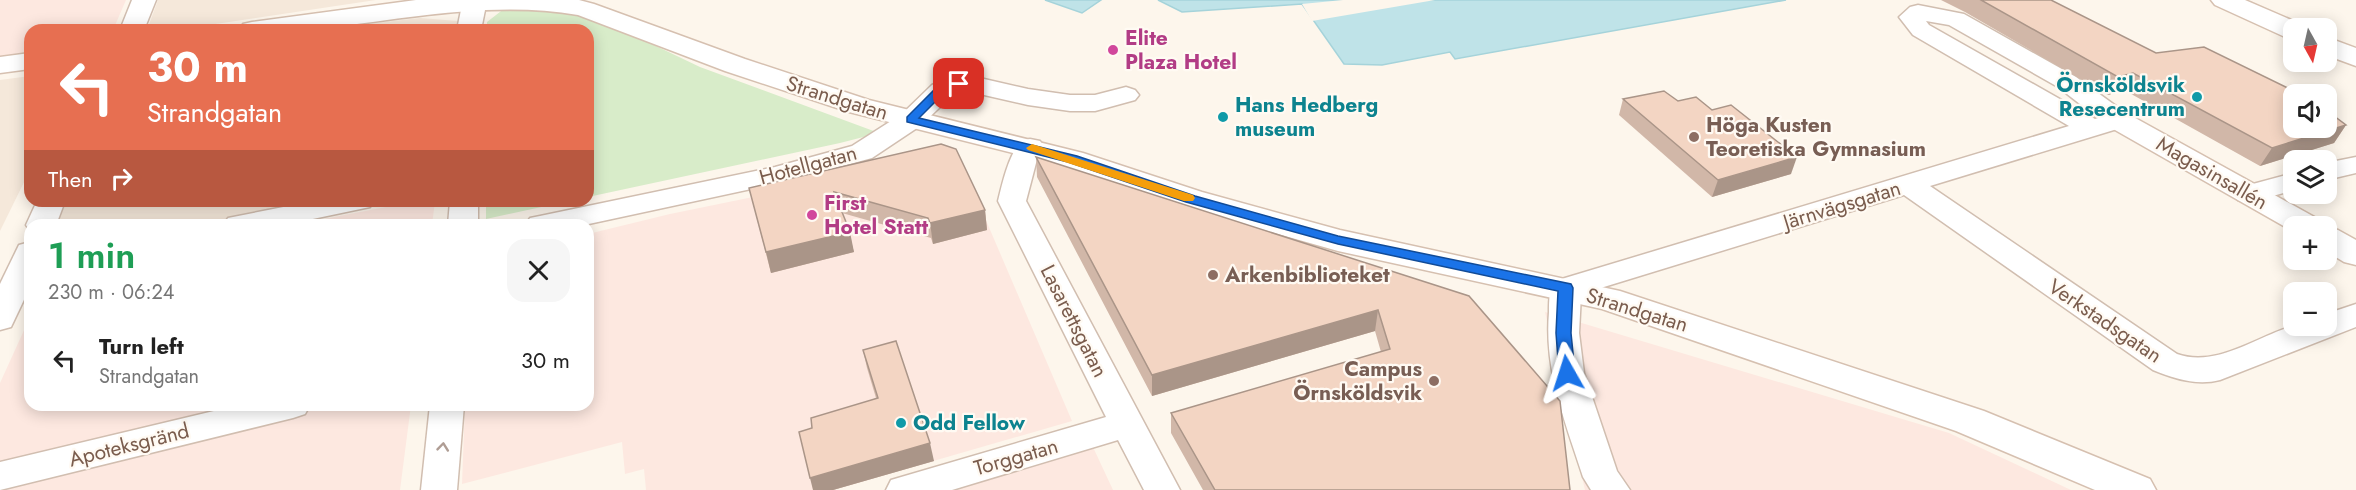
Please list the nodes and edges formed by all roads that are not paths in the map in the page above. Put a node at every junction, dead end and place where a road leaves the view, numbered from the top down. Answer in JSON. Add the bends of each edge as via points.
{"nodes":[{"id":1,"x":144,"y":0,"type":"edge"},
{"id":2,"x":2224,"y":0,"type":"edge"},
{"id":3,"x":472,"y":13,"type":"edge"},
{"id":4,"x":134,"y":24,"type":"edge"},
{"id":5,"x":296,"y":24,"type":"edge"},
{"id":6,"x":2283,"y":26,"type":"edge"},
{"id":7,"x":2337,"y":50,"type":"edge"},
{"id":8,"x":2356,"y":58,"type":"edge"},
{"id":9,"x":24,"y":62,"type":"edge"},
{"id":10,"x":0,"y":65,"type":"edge"},
{"id":11,"x":1126,"y":95,"type":"dead end"},
{"id":12,"x":911,"y":120,"type":"junction"},
{"id":13,"x":2105,"y":124,"type":"junction"},
{"id":14,"x":1030,"y":147,"type":"junction"},
{"id":15,"x":2356,"y":165,"type":"edge"},
{"id":16,"x":2337,"y":169,"type":"edge"},
{"id":17,"x":2283,"y":184,"type":"edge"},
{"id":18,"x":1909,"y":185,"type":"junction"},
{"id":19,"x":2248,"y":194,"type":"junction"},
{"id":20,"x":330,"y":207,"type":"edge"},
{"id":21,"x":2289,"y":216,"type":"edge"},
{"id":22,"x":268,"y":219,"type":"edge"},
{"id":23,"x":569,"y":219,"type":"edge"},
{"id":24,"x":2337,"y":243,"type":"edge"},
{"id":25,"x":2356,"y":254,"type":"edge"},
{"id":26,"x":21,"y":264,"type":"edge"},
{"id":27,"x":1566,"y":288,"type":"junction"},
{"id":28,"x":2356,"y":315,"type":"edge"},
{"id":29,"x":0,"y":319,"type":"edge"},
{"id":30,"x":268,"y":411,"type":"edge"},
{"id":31,"x":446,"y":411,"type":"edge"},
{"id":32,"x":1129,"y":424,"type":"junction"},
{"id":33,"x":0,"y":476,"type":"edge"},
{"id":34,"x":439,"y":490,"type":"edge"},
{"id":35,"x":904,"y":490,"type":"edge"},
{"id":36,"x":1162,"y":490,"type":"edge"},
{"id":37,"x":1612,"y":490,"type":"edge"},
{"id":38,"x":2136,"y":490,"type":"edge"}],
"edges":[{"from":1,"to":4,"type":"street"},
{"from":2,"to":6,"type":"main road"},
{"from":3,"to":5,"type":"main road","name":"Strandgatan","via":[[421,7]]},
{"from":3,"to":12,"type":"main road","name":"Strandgatan","via":[[520,0],[585,9],[795,86]]},
{"from":7,"to":8,"type":"main road"},
{"from":9,"to":10,"type":"main road"},
{"from":11,"to":12,"type":"street","name":"Hotellgatan","via":[[1070,104],[959,84],[941,90]]},
{"from":12,"to":14,"type":"main road","name":"Strandgatan"},
{"from":12,"to":23,"type":"street","name":"Hotellgatan","via":[[862,152],[779,175]]},
{"from":13,"to":13,"type":"street","via":[[2067,82],[1956,19],[1918,12],[1911,18],[1922,30],[1995,75]]},
{"from":13,"to":18,"type":"street","name":"Järnvägsgatan"},
{"from":13,"to":19,"type":"main road","name":"Magasinsallén"},
{"from":14,"to":27,"type":"main road","name":"Strandgatan","via":[[1191,199],[1338,240]]},
{"from":14,"to":32,"type":"street","name":"Lasarettsgatan","via":[[1012,201]]},
{"from":15,"to":16,"type":"street"},
{"from":17,"to":19,"type":"street"},
{"from":18,"to":27,"type":"street","name":"Järnvägsgatan"},
{"from":18,"to":28,"type":"street","name":"Verkstadsgatan","via":[[2165,362],[2184,369],[2208,371]]},
{"from":19,"to":21,"type":"main road","name":"Magasinsallén"},
{"from":20,"to":22,"type":"street"},
{"from":24,"to":25,"type":"main road"},
{"from":26,"to":29,"type":"street"},
{"from":27,"to":37,"type":"street","via":[[1563,333],[1567,373],[1601,477]]},
{"from":27,"to":38,"type":"main road","name":"Strandgatan","via":[[1619,302],[1970,421]]},
{"from":30,"to":33,"type":"street","name":"Apoteksgränd"},
{"from":34,"to":31,"type":"street","one_way":true},
{"from":32,"to":35,"type":"street","name":"Torggatan"},
{"from":32,"to":36,"type":"street","name":"Lasarettsgatan"}]}
